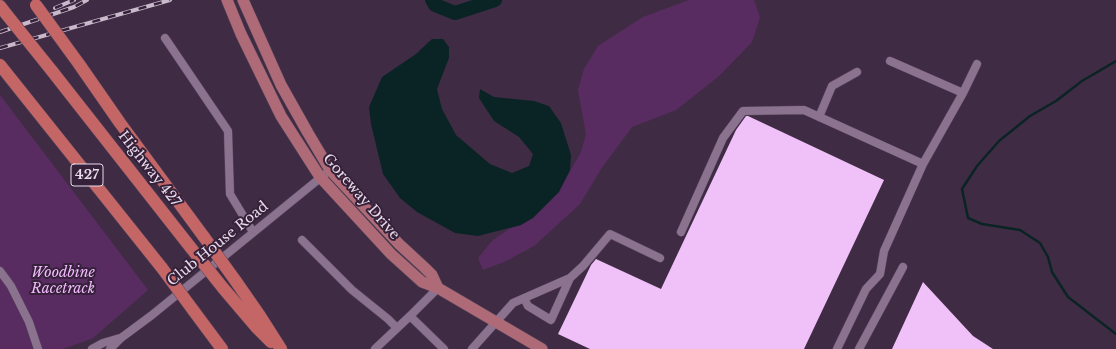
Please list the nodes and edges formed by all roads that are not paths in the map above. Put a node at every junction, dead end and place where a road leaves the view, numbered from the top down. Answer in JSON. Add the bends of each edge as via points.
{"nodes":[{"id":1,"x":227,"y":0,"type":"edge"},
{"id":2,"x":243,"y":0,"type":"edge"},
{"id":3,"x":34,"y":3,"type":"edge"},
{"id":4,"x":3,"y":11,"type":"edge"},
{"id":5,"x":165,"y":38,"type":"dead end"},
{"id":6,"x":890,"y":62,"type":"dead end"},
{"id":7,"x":977,"y":64,"type":"dead end"},
{"id":8,"x":0,"y":65,"type":"edge"},
{"id":9,"x":857,"y":72,"type":"dead end"},
{"id":10,"x":963,"y":93,"type":"junction"},
{"id":11,"x":819,"y":117,"type":"junction"},
{"id":12,"x":923,"y":164,"type":"junction"},
{"id":13,"x":330,"y":170,"type":"junction"},
{"id":14,"x":320,"y":177,"type":"junction"},
{"id":15,"x":253,"y":232,"type":"junction"},
{"id":16,"x":681,"y":232,"type":"dead end"},
{"id":17,"x":302,"y":240,"type":"dead end"},
{"id":18,"x":660,"y":258,"type":"dead end"},
{"id":19,"x":903,"y":267,"type":"dead end"},
{"id":20,"x":0,"y":271,"type":"edge"},
{"id":21,"x":570,"y":278,"type":"junction"},
{"id":22,"x":438,"y":288,"type":"junction"},
{"id":23,"x":524,"y":298,"type":"junction"},
{"id":24,"x":410,"y":316,"type":"junction"},
{"id":25,"x":496,"y":322,"type":"junction"},
{"id":26,"x":397,"y":328,"type":"junction"},
{"id":27,"x":121,"y":338,"type":"junction"},
{"id":28,"x":380,"y":347,"type":"edge"},
{"id":29,"x":38,"y":349,"type":"edge"},
{"id":30,"x":92,"y":349,"type":"edge"},
{"id":31,"x":110,"y":349,"type":"edge"},
{"id":32,"x":222,"y":349,"type":"edge"},
{"id":33,"x":277,"y":349,"type":"edge"},
{"id":34,"x":281,"y":349,"type":"edge"},
{"id":35,"x":444,"y":349,"type":"edge"},
{"id":36,"x":472,"y":349,"type":"edge"},
{"id":37,"x":542,"y":349,"type":"edge"},
{"id":38,"x":836,"y":349,"type":"edge"},
{"id":39,"x":859,"y":349,"type":"edge"}],
"edges":[{"from":1,"to":14,"type":"main road","name":"Goreway Drive","via":[[281,116]]},
{"from":2,"to":13,"type":"main road","name":"Goreway Drive","via":[[281,85]]},
{"from":3,"to":34,"type":"highway","bridge":true,"via":[[235,280]]},
{"from":4,"to":33,"type":"highway","name":"Highway 427","number":"427","bridge":true,"via":[[223,288]]},
{"from":5,"to":15,"type":"street","via":[[228,131],[230,194]]},
{"from":6,"to":10,"type":"street"},
{"from":7,"to":10,"type":"street"},
{"from":8,"to":32,"type":"highway","number":"427","bridge":true,"via":[[162,268]]},
{"from":9,"to":11,"type":"street","via":[[832,86]]},
{"from":10,"to":12,"type":"street"},
{"from":11,"to":12,"type":"street"},
{"from":11,"to":16,"type":"street","via":[[804,110],[743,111],[723,138]]},
{"from":12,"to":38,"type":"street","via":[[884,251],[880,274],[866,289]]},
{"from":13,"to":14,"type":"street","name":"Club House Road"},
{"from":13,"to":22,"type":"main road","name":"Goreway Drive","via":[[399,244],[426,268]]},
{"from":14,"to":15,"type":"street","name":"Club House Road"},
{"from":14,"to":22,"type":"main road","name":"Goreway Drive","via":[[396,259],[422,282]]},
{"from":15,"to":27,"type":"street","name":"Club House Road"},
{"from":17,"to":26,"type":"street","via":[[352,290]]},
{"from":18,"to":21,"type":"street","via":[[610,234]]},
{"from":19,"to":39,"type":"street"},
{"from":20,"to":29,"type":"street","via":[[11,286],[29,322]]},
{"from":21,"to":23,"type":"street"},
{"from":21,"to":23,"type":"street","via":[[551,320],[528,306]]},
{"from":22,"to":24,"type":"street"},
{"from":22,"to":25,"type":"main road","name":"Goreway Drive"},
{"from":23,"to":25,"type":"street","via":[[513,303]]},
{"from":24,"to":26,"type":"street"},
{"from":24,"to":35,"type":"street"},
{"from":25,"to":36,"type":"street"},
{"from":25,"to":37,"type":"main road","name":"Goreway Drive"},
{"from":26,"to":28,"type":"street"},
{"from":27,"to":30,"type":"street","name":"Club House Road"},
{"from":27,"to":31,"type":"street","name":"Club House Road"}]}
